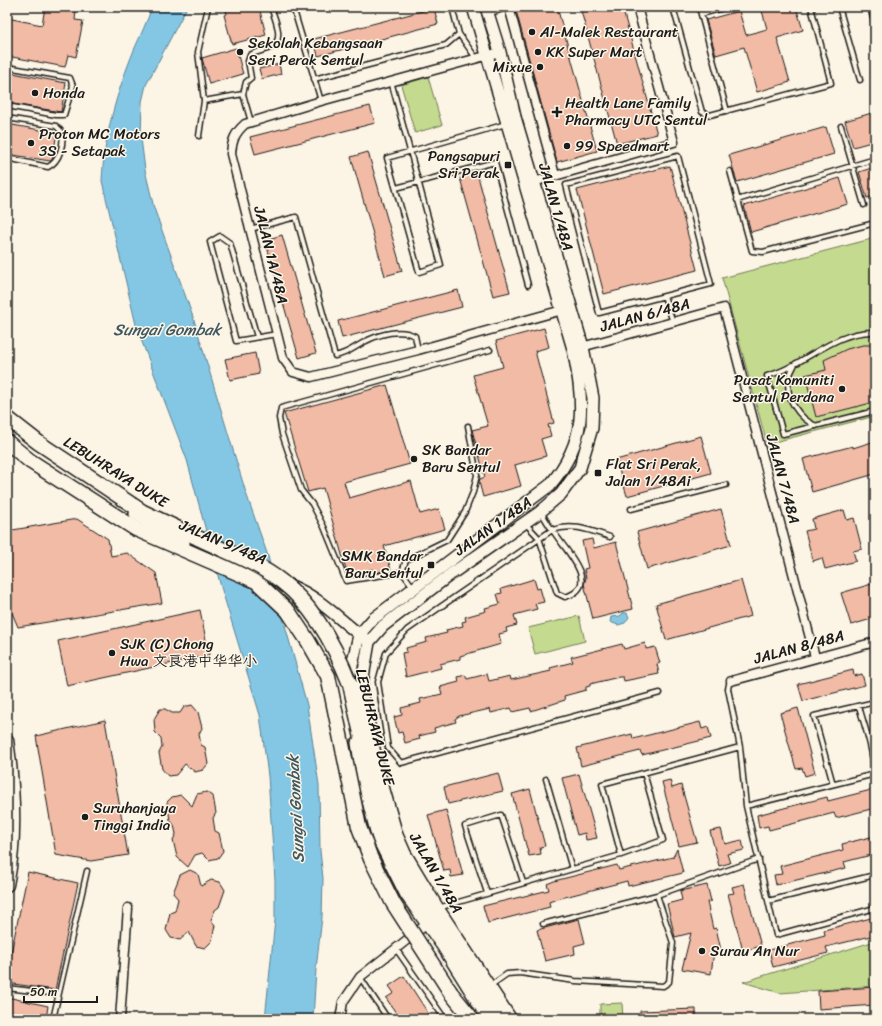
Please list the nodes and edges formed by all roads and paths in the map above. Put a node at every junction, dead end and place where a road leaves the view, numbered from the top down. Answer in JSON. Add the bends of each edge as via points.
{"nodes":[{"id":1,"x":208,"y":7,"type":"edge"},
{"id":2,"x":271,"y":7,"type":"edge"},
{"id":3,"x":293,"y":7,"type":"edge"},
{"id":4,"x":452,"y":7,"type":"edge"},
{"id":5,"x":473,"y":7,"type":"edge"},
{"id":6,"x":503,"y":7,"type":"edge"},
{"id":7,"x":509,"y":7,"type":"edge"},
{"id":8,"x":637,"y":7,"type":"edge"},
{"id":9,"x":673,"y":7,"type":"edge"},
{"id":10,"x":700,"y":7,"type":"edge"},
{"id":11,"x":727,"y":7,"type":"edge"},
{"id":12,"x":811,"y":7,"type":"edge"},
{"id":13,"x":839,"y":7,"type":"edge"},
{"id":14,"x":870,"y":7,"type":"edge"},
{"id":15,"x":487,"y":10,"type":"edge"},
{"id":16,"x":701,"y":14,"type":"junction"},
{"id":17,"x":875,"y":25,"type":"edge"},
{"id":18,"x":460,"y":34,"type":"junction"},
{"id":19,"x":500,"y":52,"type":"junction"},
{"id":20,"x":482,"y":57,"type":"junction"},
{"id":21,"x":7,"y":67,"type":"edge"},
{"id":22,"x":314,"y":79,"type":"junction"},
{"id":23,"x":860,"y":80,"type":"dead end"},
{"id":24,"x":391,"y":81,"type":"junction"},
{"id":25,"x":243,"y":94,"type":"junction"},
{"id":26,"x":321,"y":100,"type":"junction"},
{"id":27,"x":204,"y":101,"type":"junction"},
{"id":28,"x":7,"y":106,"type":"edge"},
{"id":29,"x":727,"y":111,"type":"junction"},
{"id":30,"x":7,"y":118,"type":"edge"},
{"id":31,"x":251,"y":122,"type":"junction"},
{"id":32,"x":507,"y":123,"type":"junction"},
{"id":33,"x":841,"y":126,"type":"dead end"},
{"id":34,"x":199,"y":136,"type":"dead end"},
{"id":35,"x":410,"y":151,"type":"junction"},
{"id":36,"x":7,"y":158,"type":"edge"},
{"id":37,"x":875,"y":159,"type":"edge"},
{"id":38,"x":852,"y":166,"type":"junction"},
{"id":39,"x":730,"y":171,"type":"dead end"},
{"id":40,"x":555,"y":176,"type":"junction"},
{"id":41,"x":419,"y":182,"type":"junction"},
{"id":42,"x":529,"y":183,"type":"junction"},
{"id":43,"x":396,"y":188,"type":"junction"},
{"id":44,"x":737,"y":200,"type":"junction"},
{"id":45,"x":864,"y":204,"type":"dead end"},
{"id":46,"x":875,"y":223,"type":"edge"},
{"id":47,"x":250,"y":229,"type":"junction"},
{"id":48,"x":528,"y":285,"type":"dead end"},
{"id":49,"x":664,"y":296,"type":"junction"},
{"id":50,"x":724,"y":308,"type":"joint"},
{"id":51,"x":565,"y":309,"type":"junction"},
{"id":52,"x":673,"y":322,"type":"junction"},
{"id":53,"x":875,"y":332,"type":"edge"},
{"id":54,"x":276,"y":334,"type":"junction"},
{"id":55,"x":257,"y":338,"type":"junction"},
{"id":56,"x":578,"y":348,"type":"junction"},
{"id":57,"x":418,"y":350,"type":"junction"},
{"id":58,"x":490,"y":350,"type":"dead end"},
{"id":59,"x":795,"y":364,"type":"junction"},
{"id":60,"x":875,"y":411,"type":"edge"},
{"id":61,"x":7,"y":418,"type":"edge"},
{"id":62,"x":7,"y":424,"type":"edge"},
{"id":63,"x":468,"y":426,"type":"dead end"},
{"id":64,"x":816,"y":426,"type":"junction"},
{"id":65,"x":7,"y":442,"type":"edge"},
{"id":66,"x":726,"y":485,"type":"dead end"},
{"id":67,"x":631,"y":510,"type":"dead end"},
{"id":68,"x":540,"y":512,"type":"junction"},
{"id":69,"x":525,"y":522,"type":"junction"},
{"id":70,"x":552,"y":530,"type":"junction"},
{"id":71,"x":610,"y":537,"type":"dead end"},
{"id":72,"x":539,"y":538,"type":"junction"},
{"id":73,"x":402,"y":572,"type":"junction"},
{"id":74,"x":414,"y":587,"type":"junction"},
{"id":75,"x":359,"y":635,"type":"junction"},
{"id":76,"x":369,"y":642,"type":"junction"},
{"id":77,"x":875,"y":642,"type":"edge"},
{"id":78,"x":815,"y":657,"type":"junction"},
{"id":79,"x":731,"y":681,"type":"joint"},
{"id":80,"x":660,"y":693,"type":"dead end"},
{"id":81,"x":875,"y":702,"type":"edge"},
{"id":82,"x":859,"y":706,"type":"junction"},
{"id":83,"x":7,"y":740,"type":"edge"},
{"id":84,"x":740,"y":746,"type":"junction"},
{"id":85,"x":644,"y":773,"type":"junction"},
{"id":86,"x":546,"y":779,"type":"dead end"},
{"id":87,"x":833,"y":784,"type":"junction"},
{"id":88,"x":746,"y":806,"type":"junction"},
{"id":89,"x":621,"y":855,"type":"junction"},
{"id":90,"x":759,"y":859,"type":"junction"},
{"id":91,"x":572,"y":869,"type":"junction"},
{"id":92,"x":87,"y":871,"type":"dead end"},
{"id":93,"x":875,"y":875,"type":"edge"},
{"id":94,"x":523,"y":882,"type":"junction"},
{"id":95,"x":7,"y":885,"type":"edge"},
{"id":96,"x":487,"y":893,"type":"junction"},
{"id":97,"x":656,"y":895,"type":"junction"},
{"id":98,"x":768,"y":901,"type":"junction"},
{"id":99,"x":128,"y":908,"type":"dead end"},
{"id":100,"x":438,"y":908,"type":"junction"},
{"id":101,"x":875,"y":908,"type":"edge"},
{"id":102,"x":427,"y":924,"type":"junction"},
{"id":103,"x":543,"y":924,"type":"dead end"},
{"id":104,"x":396,"y":948,"type":"junction"},
{"id":105,"x":360,"y":977,"type":"junction"},
{"id":106,"x":490,"y":986,"type":"junction"},
{"id":107,"x":7,"y":988,"type":"edge"},
{"id":108,"x":58,"y":994,"type":"junction"},
{"id":109,"x":53,"y":1019,"type":"edge"},
{"id":110,"x":120,"y":1019,"type":"edge"},
{"id":111,"x":340,"y":1019,"type":"edge"},
{"id":112,"x":388,"y":1019,"type":"edge"},
{"id":113,"x":445,"y":1019,"type":"edge"},
{"id":114,"x":472,"y":1019,"type":"edge"},
{"id":115,"x":488,"y":1019,"type":"edge"},
{"id":116,"x":500,"y":1019,"type":"edge"},
{"id":117,"x":511,"y":1019,"type":"edge"}],
"edges":[{"from":1,"to":27,"type":"lane","via":[[198,52]]},
{"from":2,"to":25,"type":"lane","via":[[278,30],[276,41],[272,47],[250,55],[248,60],[251,78],[246,82]]},
{"from":3,"to":22,"type":"lane"},
{"from":4,"to":18,"type":"lane"},
{"from":5,"to":20,"type":"main road","name":"JALAN 1/48A"},
{"from":6,"to":15,"type":"street"},
{"from":7,"to":40,"type":"street","name":"JALAN 1/48A"},
{"from":8,"to":40,"type":"street","via":[[674,142]]},
{"from":9,"to":29,"type":"lane","via":[[702,112],[710,115]]},
{"from":10,"to":16,"type":"lane"},
{"from":11,"to":16,"type":"lane"},
{"from":12,"to":29,"type":"lane","via":[[831,82]]},
{"from":13,"to":23,"type":"lane"},
{"from":14,"to":17,"type":"lane"},
{"from":15,"to":19,"type":"main road","name":"JALAN 1/48A"},
{"from":16,"to":29,"type":"lane"},
{"from":18,"to":20,"type":"lane"},
{"from":18,"to":22,"type":"lane","via":[[446,45]]},
{"from":19,"to":20,"type":"street","name":"JALAN 1A/48A"},
{"from":19,"to":42,"type":"main road","name":"JALAN 1/48A"},
{"from":20,"to":24,"type":"street","name":"JALAN 1A/48A"},
{"from":20,"to":32,"type":"main road","name":"JALAN 1/48A"},
{"from":21,"to":28,"type":"lane","via":[[70,78],[73,86],[64,114],[56,115]]},
{"from":22,"to":26,"type":"lane"},
{"from":24,"to":26,"type":"street","name":"JALAN 1A/48A"},
{"from":24,"to":35,"type":"lane"},
{"from":25,"to":27,"type":"lane"},
{"from":25,"to":31,"type":"lane"},
{"from":26,"to":31,"type":"street","name":"JALAN 1A/48A"},
{"from":27,"to":34,"type":"lane"},
{"from":30,"to":36,"type":"lane","via":[[56,126],[62,132],[58,159],[48,167]]},
{"from":31,"to":47,"type":"street","name":"JALAN 1A/48A","via":[[236,132],[231,154]]},
{"from":32,"to":35,"type":"lane"},
{"from":32,"to":42,"type":"main road","name":"JALAN 1/48A"},
{"from":33,"to":38,"type":"lane"},
{"from":35,"to":41,"type":"lane"},
{"from":35,"to":43,"type":"lane","via":[[387,158]]},
{"from":37,"to":38,"type":"lane"},
{"from":38,"to":44,"type":"lane"},
{"from":38,"to":45,"type":"lane"},
{"from":39,"to":44,"type":"lane"},
{"from":40,"to":42,"type":"street"},
{"from":41,"to":43,"type":"lane"},
{"from":41,"to":43,"type":"lane","via":[[441,265],[419,272]]},
{"from":41,"to":48,"type":"lane","via":[[495,162]]},
{"from":42,"to":51,"type":"main road","name":"JALAN 1/48A"},
{"from":44,"to":46,"type":"lane","via":[[752,251],[763,252]]},
{"from":47,"to":54,"type":"street","name":"JALAN 1A/48A"},
{"from":47,"to":57,"type":"lane","via":[[296,217],[335,356],[344,355],[367,340],[400,332],[415,336]]},
{"from":49,"to":49,"type":"lane","via":[[599,313],[566,185],[678,156],[711,284]]},
{"from":49,"to":52,"type":"lane"},
{"from":50,"to":52,"type":"street","name":"JALAN 6/48A"},
{"from":50,"to":78,"type":"street","name":"JALAN 7/48A"},
{"from":51,"to":56,"type":"main road","name":"JALAN 1/48A"},
{"from":51,"to":57,"type":"street","name":"JALAN 1A/48A"},
{"from":52,"to":56,"type":"street","name":"JALAN 6/48A"},
{"from":53,"to":59,"type":"lane","via":[[848,336]]},
{"from":54,"to":55,"type":"lane"},
{"from":54,"to":57,"type":"street","name":"JALAN 1A/48A","via":[[283,358],[293,372],[311,376]]},
{"from":55,"to":55,"type":"lane","via":[[230,243],[220,236],[210,242],[236,341]]},
{"from":56,"to":68,"type":"main road","name":"JALAN 1/48A","via":[[593,398],[592,428],[580,468],[561,494]]},
{"from":56,"to":74,"type":"main road","name":"JALAN 1/48A","via":[[582,405],[578,432],[570,458],[562,472],[550,485]]},
{"from":58,"to":73,"type":"lane","via":[[281,408],[279,418],[282,434],[301,490],[324,527],[346,581]]},
{"from":59,"to":64,"type":"lane","via":[[788,380],[790,400],[797,412]]},
{"from":59,"to":64,"type":"lane","via":[[782,372],[767,376],[783,434]]},
{"from":60,"to":64,"type":"lane"},
{"from":61,"to":116,"type":"highway","name":"LEBUHRAYA DUKE","bridge":true,"via":[[39,443],[143,512],[251,563],[281,581],[315,615],[350,684],[379,815],[397,863]]},
{"from":62,"to":75,"type":"main road","name":"JALAN 9/48A","bridge":true,"via":[[118,504],[176,540],[300,590],[328,606]]},
{"from":63,"to":73,"type":"lane","via":[[477,475],[465,512],[447,540],[406,560]]},
{"from":65,"to":114,"type":"highway","bridge":true,"via":[[30,460],[136,529],[256,582],[288,611],[328,676],[359,827],[371,859],[393,903],[451,993]]},
{"from":66,"to":67,"type":"lane"},
{"from":68,"to":69,"type":"main road","name":"JALAN 1/48A"},
{"from":68,"to":70,"type":"lane"},
{"from":69,"to":72,"type":"lane"},
{"from":69,"to":76,"type":"main road","name":"JALAN 1/48A","via":[[383,626]]},
{"from":70,"to":71,"type":"lane","via":[[564,526]]},
{"from":70,"to":72,"type":"lane"},
{"from":70,"to":72,"type":"lane","via":[[577,564],[581,581],[580,589],[575,594],[565,597],[557,593]]},
{"from":72,"to":80,"type":"lane","via":[[407,630],[386,652],[378,682],[388,748],[401,763]]},
{"from":73,"to":74,"type":"lane"},
{"from":74,"to":75,"type":"main road","name":"JALAN 1/48A","via":[[373,619]]},
{"from":75,"to":76,"type":"main road","name":"JALAN 9/48A"},
{"from":75,"to":102,"type":"main road","name":"JALAN 1/48A","via":[[347,689],[363,782],[378,839],[406,895]]},
{"from":76,"to":100,"type":"main road","name":"JALAN 1/48A","via":[[361,689],[380,776],[404,853]]},
{"from":77,"to":78,"type":"street","name":"JALAN 8/48A"},
{"from":78,"to":79,"type":"street","name":"JALAN 8/48A"},
{"from":79,"to":84,"type":"lane","via":[[728,689]]},
{"from":81,"to":82,"type":"lane"},
{"from":82,"to":87,"type":"lane","via":[[874,769],[871,775]]},
{"from":82,"to":87,"type":"lane","via":[[814,716]]},
{"from":83,"to":95,"type":"main road","via":[[12,774],[13,814],[12,862]]},
{"from":84,"to":85,"type":"lane"},
{"from":84,"to":88,"type":"lane"},
{"from":85,"to":89,"type":"lane","via":[[663,840]]},
{"from":85,"to":89,"type":"lane","via":[[602,784]]},
{"from":86,"to":91,"type":"lane"},
{"from":87,"to":88,"type":"lane"},
{"from":88,"to":90,"type":"lane"},
{"from":89,"to":91,"type":"lane"},
{"from":90,"to":97,"type":"lane"},
{"from":90,"to":98,"type":"lane"},
{"from":91,"to":94,"type":"lane"},
{"from":92,"to":108,"type":"lane"},
{"from":93,"to":98,"type":"lane"},
{"from":94,"to":96,"type":"lane"},
{"from":94,"to":96,"type":"lane","via":[[501,815],[465,826]]},
{"from":96,"to":100,"type":"lane"},
{"from":97,"to":103,"type":"lane"},
{"from":97,"to":106,"type":"lane","via":[[674,943],[669,982],[663,986],[575,981],[520,973],[507,974]]},
{"from":98,"to":101,"type":"lane","via":[[776,934]]},
{"from":99,"to":110,"type":"street"},
{"from":100,"to":106,"type":"main road","name":"JALAN 1/48A"},
{"from":102,"to":104,"type":"street"},
{"from":102,"to":115,"type":"main road","name":"JALAN 1/48A"},
{"from":104,"to":105,"type":"street"},
{"from":104,"to":113,"type":"lane"},
{"from":105,"to":111,"type":"street","via":[[343,1002]]},
{"from":105,"to":112,"type":"lane"},
{"from":106,"to":117,"type":"main road","name":"JALAN 1/48A"},
{"from":107,"to":108,"type":"lane"},
{"from":108,"to":109,"type":"lane"}]}
